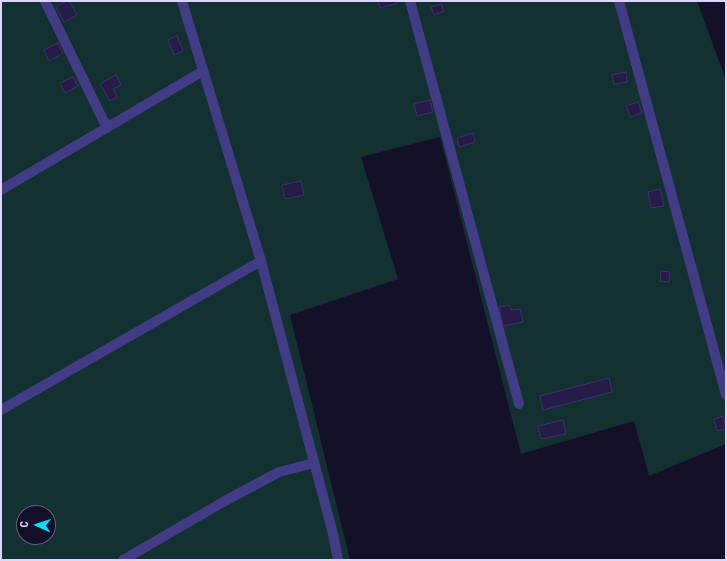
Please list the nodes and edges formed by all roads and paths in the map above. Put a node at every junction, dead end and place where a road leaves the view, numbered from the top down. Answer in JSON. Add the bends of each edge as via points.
{"nodes":[{"id":1,"x":45,"y":1,"type":"edge"},
{"id":2,"x":182,"y":1,"type":"edge"},
{"id":3,"x":410,"y":1,"type":"edge"},
{"id":4,"x":619,"y":1,"type":"edge"},
{"id":5,"x":203,"y":71,"type":"junction"},
{"id":6,"x":107,"y":128,"type":"junction"},
{"id":7,"x":1,"y":190,"type":"edge"},
{"id":8,"x":261,"y":261,"type":"junction"},
{"id":9,"x":726,"y":395,"type":"edge"},
{"id":10,"x":519,"y":404,"type":"dead end"},
{"id":11,"x":1,"y":410,"type":"edge"},
{"id":12,"x":314,"y":463,"type":"junction"},
{"id":13,"x":122,"y":560,"type":"edge"},
{"id":14,"x":338,"y":560,"type":"edge"}],
"edges":[{"from":1,"to":6,"type":"street"},
{"from":2,"to":5,"type":"street"},
{"from":3,"to":10,"type":"street"},
{"from":4,"to":9,"type":"street"},
{"from":5,"to":6,"type":"street"},
{"from":5,"to":8,"type":"street"},
{"from":6,"to":7,"type":"street"},
{"from":8,"to":11,"type":"street"},
{"from":8,"to":12,"type":"street"},
{"from":12,"to":13,"type":"street","via":[[279,472]]},
{"from":12,"to":14,"type":"street"}]}
